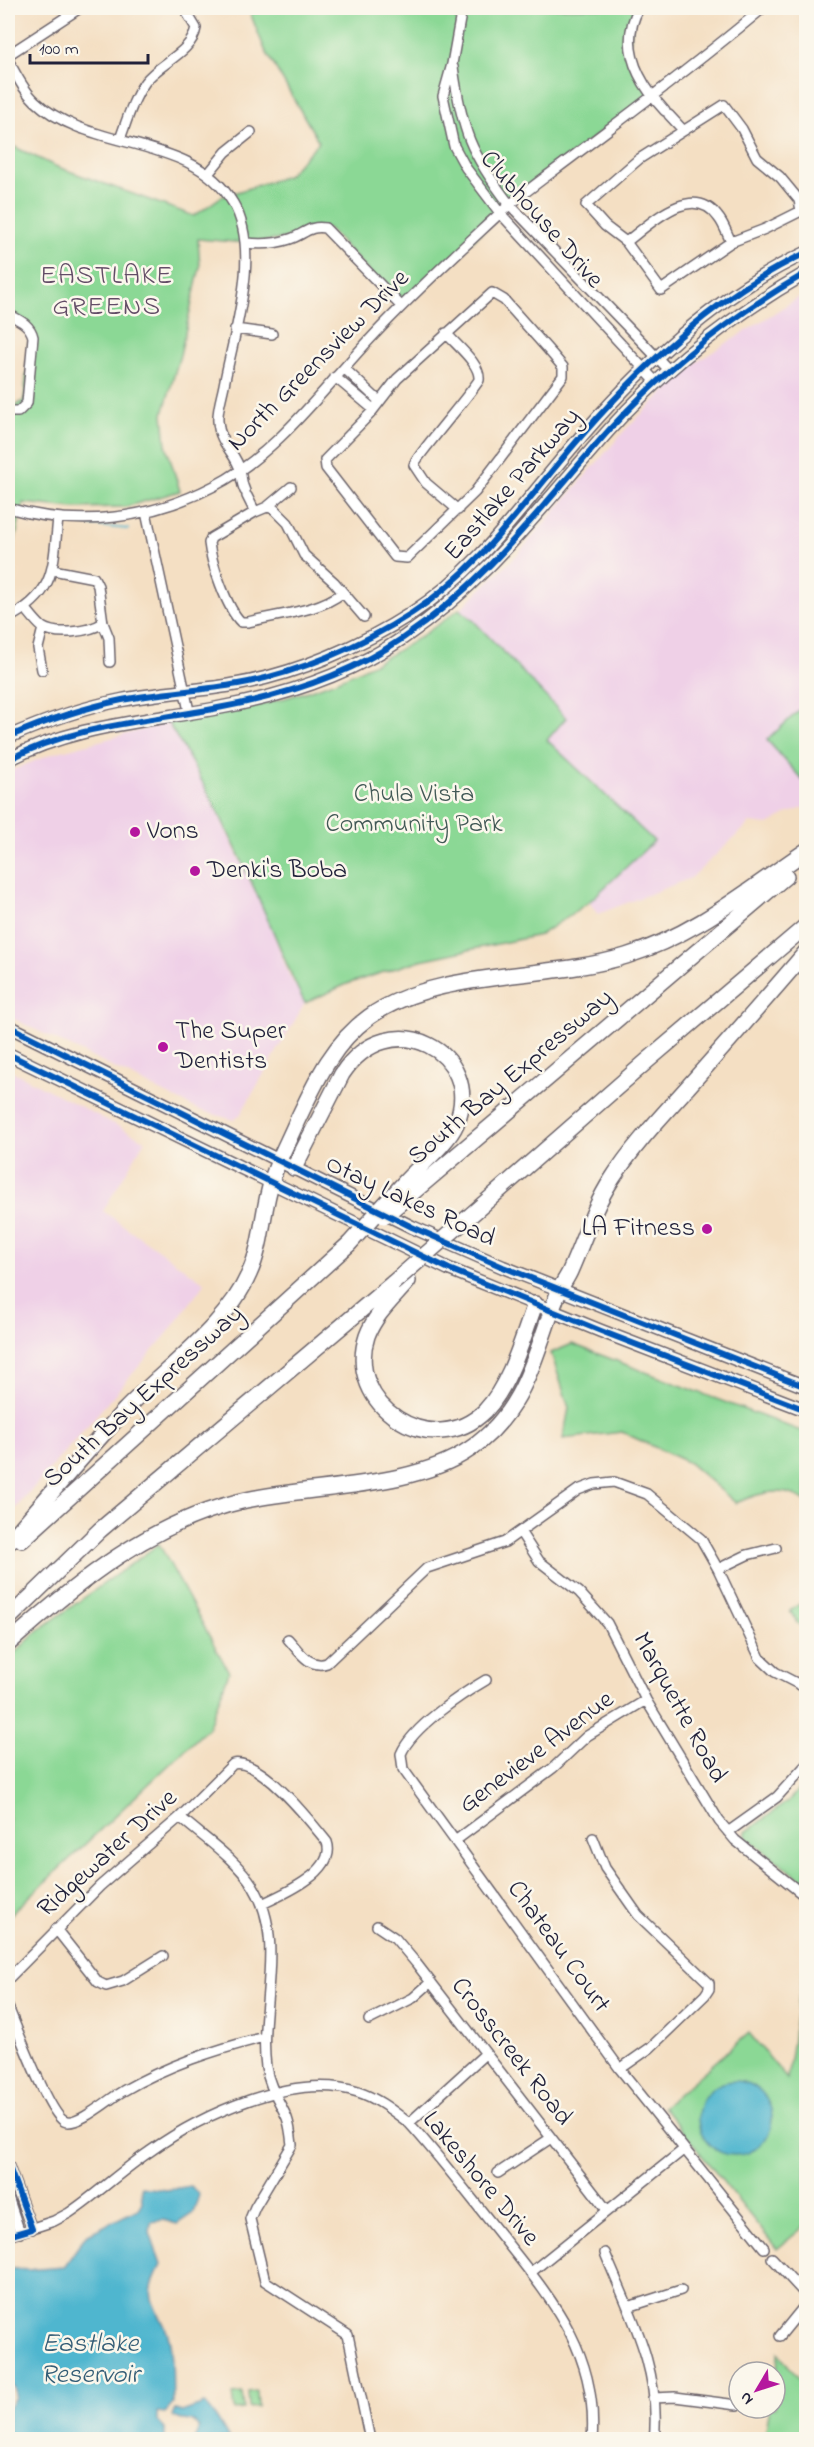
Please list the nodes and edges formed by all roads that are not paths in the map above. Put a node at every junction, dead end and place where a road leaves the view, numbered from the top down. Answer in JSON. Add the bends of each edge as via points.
{"nodes":[{"id":1,"x":80,"y":8,"type":"edge"},
{"id":2,"x":184,"y":8,"type":"edge"},
{"id":3,"x":462,"y":8,"type":"edge"},
{"id":4,"x":639,"y":8,"type":"edge"},
{"id":5,"x":763,"y":8,"type":"edge"},
{"id":6,"x":8,"y":57,"type":"edge"},
{"id":7,"x":452,"y":64,"type":"junction"},
{"id":8,"x":652,"y":97,"type":"junction"},
{"id":9,"x":683,"y":130,"type":"junction"},
{"id":10,"x":251,"y":132,"type":"dead end"},
{"id":11,"x":120,"y":139,"type":"junction"},
{"id":12,"x":208,"y":174,"type":"junction"},
{"id":13,"x":510,"y":206,"type":"junction"},
{"id":14,"x":500,"y":213,"type":"junction"},
{"id":15,"x":626,"y":242,"type":"junction"},
{"id":16,"x":731,"y":242,"type":"junction"},
{"id":17,"x":248,"y":243,"type":"junction"},
{"id":18,"x":807,"y":252,"type":"edge"},
{"id":19,"x":807,"y":273,"type":"edge"},
{"id":20,"x":401,"y":306,"type":"junction"},
{"id":21,"x":8,"y":314,"type":"edge"},
{"id":22,"x":234,"y":329,"type":"junction"},
{"id":23,"x":446,"y":333,"type":"junction"},
{"id":24,"x":272,"y":334,"type":"dead end"},
{"id":25,"x":657,"y":357,"type":"junction"},
{"id":26,"x":344,"y":368,"type":"junction"},
{"id":27,"x":645,"y":369,"type":"junction"},
{"id":28,"x":669,"y":370,"type":"junction"},
{"id":29,"x":336,"y":377,"type":"junction"},
{"id":30,"x":657,"y":382,"type":"junction"},
{"id":31,"x":379,"y":401,"type":"junction"},
{"id":32,"x":372,"y":410,"type":"junction"},
{"id":33,"x":8,"y":412,"type":"edge"},
{"id":34,"x":240,"y":470,"type":"junction"},
{"id":35,"x":291,"y":487,"type":"dead end"},
{"id":36,"x":267,"y":507,"type":"junction"},
{"id":37,"x":8,"y":508,"type":"edge"},
{"id":38,"x":458,"y":510,"type":"junction"},
{"id":39,"x":146,"y":512,"type":"junction"},
{"id":40,"x":255,"y":512,"type":"junction"},
{"id":41,"x":58,"y":518,"type":"junction"},
{"id":42,"x":474,"y":564,"type":"junction"},
{"id":43,"x":53,"y":570,"type":"junction"},
{"id":44,"x":342,"y":593,"type":"junction"},
{"id":45,"x":459,"y":597,"type":"junction"},
{"id":46,"x":26,"y":609,"type":"junction"},
{"id":47,"x":364,"y":617,"type":"dead end"},
{"id":48,"x":8,"y":618,"type":"edge"},
{"id":49,"x":103,"y":623,"type":"junction"},
{"id":50,"x":44,"y":628,"type":"junction"},
{"id":51,"x":110,"y":662,"type":"dead end"},
{"id":52,"x":42,"y":670,"type":"dead end"},
{"id":53,"x":184,"y":690,"type":"junction"},
{"id":54,"x":189,"y":711,"type":"junction"},
{"id":55,"x":8,"y":738,"type":"edge"},
{"id":56,"x":8,"y":760,"type":"edge"},
{"id":57,"x":807,"y":851,"type":"edge"},
{"id":58,"x":807,"y":858,"type":"edge"},
{"id":59,"x":807,"y":926,"type":"edge"},
{"id":60,"x":807,"y":952,"type":"edge"},
{"id":61,"x":8,"y":1026,"type":"edge"},
{"id":62,"x":8,"y":1054,"type":"edge"},
{"id":63,"x":279,"y":1161,"type":"junction"},
{"id":64,"x":294,"y":1168,"type":"junction"},
{"id":65,"x":271,"y":1182,"type":"junction"},
{"id":66,"x":408,"y":1188,"type":"junction"},
{"id":67,"x":400,"y":1282,"type":"junction"},
{"id":68,"x":560,"y":1289,"type":"junction"},
{"id":69,"x":536,"y":1304,"type":"junction"},
{"id":70,"x":553,"y":1311,"type":"junction"},
{"id":71,"x":807,"y":1387,"type":"edge"},
{"id":72,"x":807,"y":1410,"type":"edge"},
{"id":73,"x":521,"y":1533,"type":"junction"},
{"id":74,"x":8,"y":1543,"type":"edge"},
{"id":75,"x":776,"y":1548,"type":"dead end"},
{"id":76,"x":8,"y":1553,"type":"edge"},
{"id":77,"x":718,"y":1569,"type":"junction"},
{"id":78,"x":8,"y":1619,"type":"edge"},
{"id":79,"x":288,"y":1639,"type":"dead end"},
{"id":80,"x":8,"y":1644,"type":"edge"},
{"id":81,"x":486,"y":1680,"type":"dead end"},
{"id":82,"x":807,"y":1688,"type":"edge"},
{"id":83,"x":646,"y":1700,"type":"junction"},
{"id":84,"x":807,"y":1765,"type":"edge"},
{"id":85,"x":180,"y":1817,"type":"junction"},
{"id":86,"x":728,"y":1832,"type":"junction"},
{"id":87,"x":593,"y":1839,"type":"dead end"},
{"id":88,"x":454,"y":1841,"type":"junction"},
{"id":89,"x":807,"y":1897,"type":"edge"},
{"id":90,"x":262,"y":1904,"type":"junction"},
{"id":91,"x":376,"y":1926,"type":"dead end"},
{"id":92,"x":56,"y":1929,"type":"junction"},
{"id":93,"x":163,"y":1956,"type":"dead end"},
{"id":94,"x":8,"y":1979,"type":"edge"},
{"id":95,"x":431,"y":1982,"type":"junction"},
{"id":96,"x":8,"y":2007,"type":"edge"},
{"id":97,"x":369,"y":2020,"type":"dead end"},
{"id":98,"x":264,"y":2037,"type":"junction"},
{"id":99,"x":485,"y":2054,"type":"junction"},
{"id":100,"x":620,"y":2069,"type":"junction"},
{"id":101,"x":272,"y":2092,"type":"junction"},
{"id":102,"x":409,"y":2123,"type":"junction"},
{"id":103,"x":551,"y":2138,"type":"junction"},
{"id":104,"x":683,"y":2150,"type":"junction"},
{"id":105,"x":8,"y":2164,"type":"edge"},
{"id":106,"x":498,"y":2173,"type":"dead end"},
{"id":107,"x":8,"y":2197,"type":"edge"},
{"id":108,"x":607,"y":2210,"type":"junction"},
{"id":109,"x":32,"y":2229,"type":"junction"},
{"id":110,"x":20,"y":2233,"type":"junction"},
{"id":111,"x":8,"y":2236,"type":"edge"},
{"id":112,"x":764,"y":2248,"type":"dead end"},
{"id":113,"x":605,"y":2253,"type":"dead end"},
{"id":114,"x":772,"y":2258,"type":"dead end"},
{"id":115,"x":530,"y":2273,"type":"junction"},
{"id":116,"x":681,"y":2290,"type":"dead end"},
{"id":117,"x":807,"y":2295,"type":"edge"},
{"id":118,"x":807,"y":2304,"type":"edge"},
{"id":119,"x":628,"y":2307,"type":"junction"},
{"id":120,"x":780,"y":2336,"type":"dead end"},
{"id":121,"x":653,"y":2398,"type":"junction"},
{"id":122,"x":727,"y":2404,"type":"edge"},
{"id":123,"x":370,"y":2439,"type":"edge"},
{"id":124,"x":592,"y":2439,"type":"edge"},
{"id":125,"x":654,"y":2439,"type":"edge"}],
"edges":[{"from":1,"to":6,"type":"street"},
{"from":2,"to":11,"type":"street","via":[[196,28],[195,35],[144,84]]},
{"from":3,"to":7,"type":"street","name":"Clubhouse Drive"},
{"from":4,"to":8,"type":"street","via":[[632,25],[631,52],[639,78]]},
{"from":5,"to":8,"type":"street","name":"North Greensview Drive"},
{"from":6,"to":11,"type":"street","via":[[29,94],[46,110],[75,126]]},
{"from":7,"to":13,"type":"street","name":"Clubhouse Drive","via":[[472,150]]},
{"from":7,"to":14,"type":"street","name":"Clubhouse Drive","via":[[443,96],[454,146]]},
{"from":8,"to":9,"type":"street"},
{"from":8,"to":13,"type":"street","name":"North Greensview Drive"},
{"from":9,"to":15,"type":"street","via":[[639,159],[586,205]]},
{"from":9,"to":16,"type":"street","via":[[724,105],[757,158],[799,200],[801,211]]},
{"from":10,"to":12,"type":"street","via":[[226,152]]},
{"from":11,"to":12,"type":"street","via":[[186,162]]},
{"from":12,"to":17,"type":"street","via":[[235,206]]},
{"from":13,"to":14,"type":"street","name":"North Greensview Drive"},
{"from":13,"to":25,"type":"street","name":"Clubhouse Drive"},
{"from":14,"to":20,"type":"street","name":"North Greensview Drive"},
{"from":14,"to":27,"type":"street","name":"Clubhouse Drive"},
{"from":15,"to":16,"type":"street","via":[[674,207],[696,203],[718,217]]},
{"from":15,"to":16,"type":"street","via":[[661,290]]},
{"from":17,"to":20,"type":"street","via":[[268,245],[313,227],[325,228]]},
{"from":17,"to":22,"type":"street"},
{"from":18,"to":25,"type":"main road","name":"Eastlake Parkway","via":[[704,318]]},
{"from":19,"to":28,"type":"main road","name":"Eastlake Parkway","via":[[750,306]]},
{"from":20,"to":26,"type":"street","name":"North Greensview Drive"},
{"from":21,"to":33,"type":"street","via":[[31,329],[33,337],[27,403],[18,412]]},
{"from":22,"to":24,"type":"street"},
{"from":22,"to":34,"type":"street","via":[[217,419],[226,447]]},
{"from":23,"to":31,"type":"street"},
{"from":23,"to":38,"type":"street","via":[[476,366],[479,380],[414,465],[426,483]]},
{"from":23,"to":38,"type":"street","via":[[492,293],[504,300],[563,368],[563,376],[476,492]]},
{"from":25,"to":27,"type":"main road","name":"Eastlake Parkway"},
{"from":25,"to":28,"type":"street","name":"Clubhouse Drive"},
{"from":26,"to":29,"type":"street","name":"North Greensview Drive"},
{"from":26,"to":31,"type":"street"},
{"from":27,"to":30,"type":"street","name":"Clubhouse Drive"},
{"from":27,"to":42,"type":"main road","name":"Eastlake Parkway","via":[[604,410]]},
{"from":28,"to":30,"type":"main road","name":"Eastlake Parkway"},
{"from":29,"to":32,"type":"street"},
{"from":29,"to":34,"type":"street","name":"North Greensview Drive","via":[[277,440]]},
{"from":30,"to":45,"type":"main road","name":"Eastlake Parkway"},
{"from":31,"to":32,"type":"street"},
{"from":32,"to":38,"type":"street","via":[[325,459],[326,468],[395,556],[407,558]]},
{"from":34,"to":39,"type":"street","name":"North Greensview Drive","via":[[175,504]]},
{"from":34,"to":40,"type":"street","via":[[239,481]]},
{"from":35,"to":36,"type":"street"},
{"from":36,"to":40,"type":"street"},
{"from":36,"to":44,"type":"street","via":[[288,523],[304,555]]},
{"from":37,"to":41,"type":"street","name":"North Greensview Drive"},
{"from":39,"to":41,"type":"street","name":"North Greensview Drive","via":[[117,518]]},
{"from":39,"to":53,"type":"street"},
{"from":40,"to":44,"type":"street","via":[[209,543],[217,574],[237,618],[249,622],[316,607]]},
{"from":41,"to":43,"type":"street"},
{"from":42,"to":45,"type":"main road","via":[[474,573],[459,590]]},
{"from":42,"to":53,"type":"main road","name":"Eastlake Parkway","via":[[412,613],[329,655],[238,684]]},
{"from":43,"to":46,"type":"street","via":[[44,591]]},
{"from":43,"to":49,"type":"street","via":[[94,578]]},
{"from":44,"to":47,"type":"street"},
{"from":45,"to":54,"type":"main road","name":"Eastlake Parkway","via":[[401,639],[345,672],[268,697]]},
{"from":46,"to":48,"type":"street"},
{"from":46,"to":50,"type":"street"},
{"from":49,"to":50,"type":"street","via":[[78,630]]},
{"from":49,"to":51,"type":"street","via":[[109,638]]},
{"from":50,"to":52,"type":"street","via":[[38,648]]},
{"from":53,"to":54,"type":"street"},
{"from":53,"to":55,"type":"main road","name":"Eastlake Parkway","via":[[77,711]]},
{"from":54,"to":56,"type":"main road","name":"Eastlake Parkway","via":[[109,725]]},
{"from":57,"to":63,"type":"highway","via":[[704,922],[641,951],[591,965],[433,989],[379,1011],[352,1032],[328,1060]]},
{"from":58,"to":66,"type":"highway","name":"South Bay Expressway"},
{"from":59,"to":67,"type":"highway","bridge":true,"via":[[647,1061]]},
{"from":60,"to":68,"type":"highway","via":[[620,1167],[593,1213]]},
{"from":61,"to":63,"type":"main road","name":"Otay Lakes Road"},
{"from":62,"to":65,"type":"main road","name":"Otay Lakes Road"},
{"from":63,"to":64,"type":"main road","name":"Otay Lakes Road"},
{"from":63,"to":65,"type":"highway"},
{"from":64,"to":66,"type":"highway","via":[[352,1060],[380,1041],[409,1038],[430,1046],[447,1060],[458,1080],[461,1102],[452,1131]]},
{"from":64,"to":68,"type":"main road","name":"Otay Lakes Road","via":[[412,1227]]},
{"from":65,"to":69,"type":"main road","name":"Otay Lakes Road","via":[[449,1269]]},
{"from":65,"to":74,"type":"highway","via":[[256,1257],[231,1304],[124,1411]]},
{"from":66,"to":76,"type":"highway","name":"South Bay Expressway","bridge":true},
{"from":67,"to":69,"type":"highway","via":[[370,1329],[364,1366],[370,1389],[383,1408],[401,1423],[423,1430],[460,1426],[485,1410],[520,1350]]},
{"from":67,"to":78,"type":"highway","via":[[107,1524]]},
{"from":68,"to":70,"type":"highway"},
{"from":68,"to":71,"type":"main road","name":"Otay Lakes Road"},
{"from":69,"to":70,"type":"main road","name":"Otay Lakes Road"},
{"from":70,"to":72,"type":"main road","name":"Otay Lakes Road"},
{"from":70,"to":80,"type":"highway","via":[[519,1397],[491,1432],[461,1455],[411,1474],[248,1500],[178,1522],[109,1562],[50,1606]]},
{"from":73,"to":77,"type":"street","via":[[578,1490],[594,1484],[619,1483],[647,1494],[694,1532],[708,1548]]},
{"from":73,"to":79,"type":"street","via":[[421,1572],[327,1663],[316,1665],[308,1661]]},
{"from":73,"to":83,"type":"street","name":"Marquette Road","via":[[539,1561],[602,1615]]},
{"from":75,"to":77,"type":"street","via":[[747,1555]]},
{"from":77,"to":82,"type":"street","via":[[760,1658],[775,1672]]},
{"from":81,"to":88,"type":"street","name":"Chateau Court","via":[[442,1709],[401,1754],[403,1769]]},
{"from":83,"to":86,"type":"street","name":"Marquette Road"},
{"from":83,"to":88,"type":"street","name":"Genevieve Avenue","via":[[587,1736],[553,1768]]},
{"from":84,"to":86,"type":"street","via":[[777,1797]]},
{"from":85,"to":90,"type":"street","via":[[238,1867]]},
{"from":85,"to":90,"type":"street","name":"Ridgewater Drive","via":[[238,1763],[253,1767],[298,1807],[327,1842],[324,1865],[289,1891]]},
{"from":85,"to":92,"type":"street","name":"Ridgewater Drive"},
{"from":86,"to":89,"type":"street","name":"Marquette Road"},
{"from":87,"to":100,"type":"street","via":[[605,1868],[638,1915],[709,1983],[705,1995],[650,2048]]},
{"from":88,"to":100,"type":"street","name":"Chateau Court"},
{"from":90,"to":98,"type":"street","via":[[271,1948]]},
{"from":91,"to":95,"type":"street","name":"Crosscreek Road","via":[[395,1938]]},
{"from":92,"to":93,"type":"street","via":[[98,1982],[106,1986],[123,1981]]},
{"from":92,"to":94,"type":"street","name":"Ridgewater Drive"},
{"from":95,"to":97,"type":"street","via":[[413,1998]]},
{"from":95,"to":99,"type":"street","name":"Crosscreek Road"},
{"from":96,"to":98,"type":"street","via":[[51,2104],[68,2123],[75,2123],[110,2098],[176,2063]]},
{"from":98,"to":101,"type":"street"},
{"from":99,"to":102,"type":"street"},
{"from":99,"to":103,"type":"street","name":"Crosscreek Road"},
{"from":100,"to":104,"type":"street","name":"Chateau Court"},
{"from":101,"to":102,"type":"street","name":"Lakeshore Drive","via":[[300,2086],[357,2092]]},
{"from":101,"to":109,"type":"street","name":"Lakeshore Drive","via":[[167,2140],[76,2208]]},
{"from":101,"to":123,"type":"street","via":[[287,2120],[292,2145],[250,2219],[265,2281],[348,2335]]},
{"from":102,"to":115,"type":"street","name":"Lakeshore Drive"},
{"from":103,"to":106,"type":"street"},
{"from":103,"to":108,"type":"street","name":"Crosscreek Road"},
{"from":104,"to":108,"type":"street"},
{"from":104,"to":112,"type":"street","name":"Chateau Court"},
{"from":105,"to":109,"type":"street"},
{"from":107,"to":110,"type":"street"},
{"from":108,"to":115,"type":"street"},
{"from":109,"to":110,"type":"street","name":"Lakeshore Drive"},
{"from":110,"to":111,"type":"street","name":"Lakeshore Drive"},
{"from":113,"to":119,"type":"street"},
{"from":114,"to":117,"type":"street"},
{"from":115,"to":124,"type":"street","name":"Lakeshore Drive","via":[[559,2311],[579,2349],[590,2391]]},
{"from":116,"to":119,"type":"street"},
{"from":118,"to":120,"type":"street"},
{"from":119,"to":121,"type":"street","via":[[647,2353]]},
{"from":121,"to":122,"type":"street"},
{"from":121,"to":125,"type":"street"}]}
